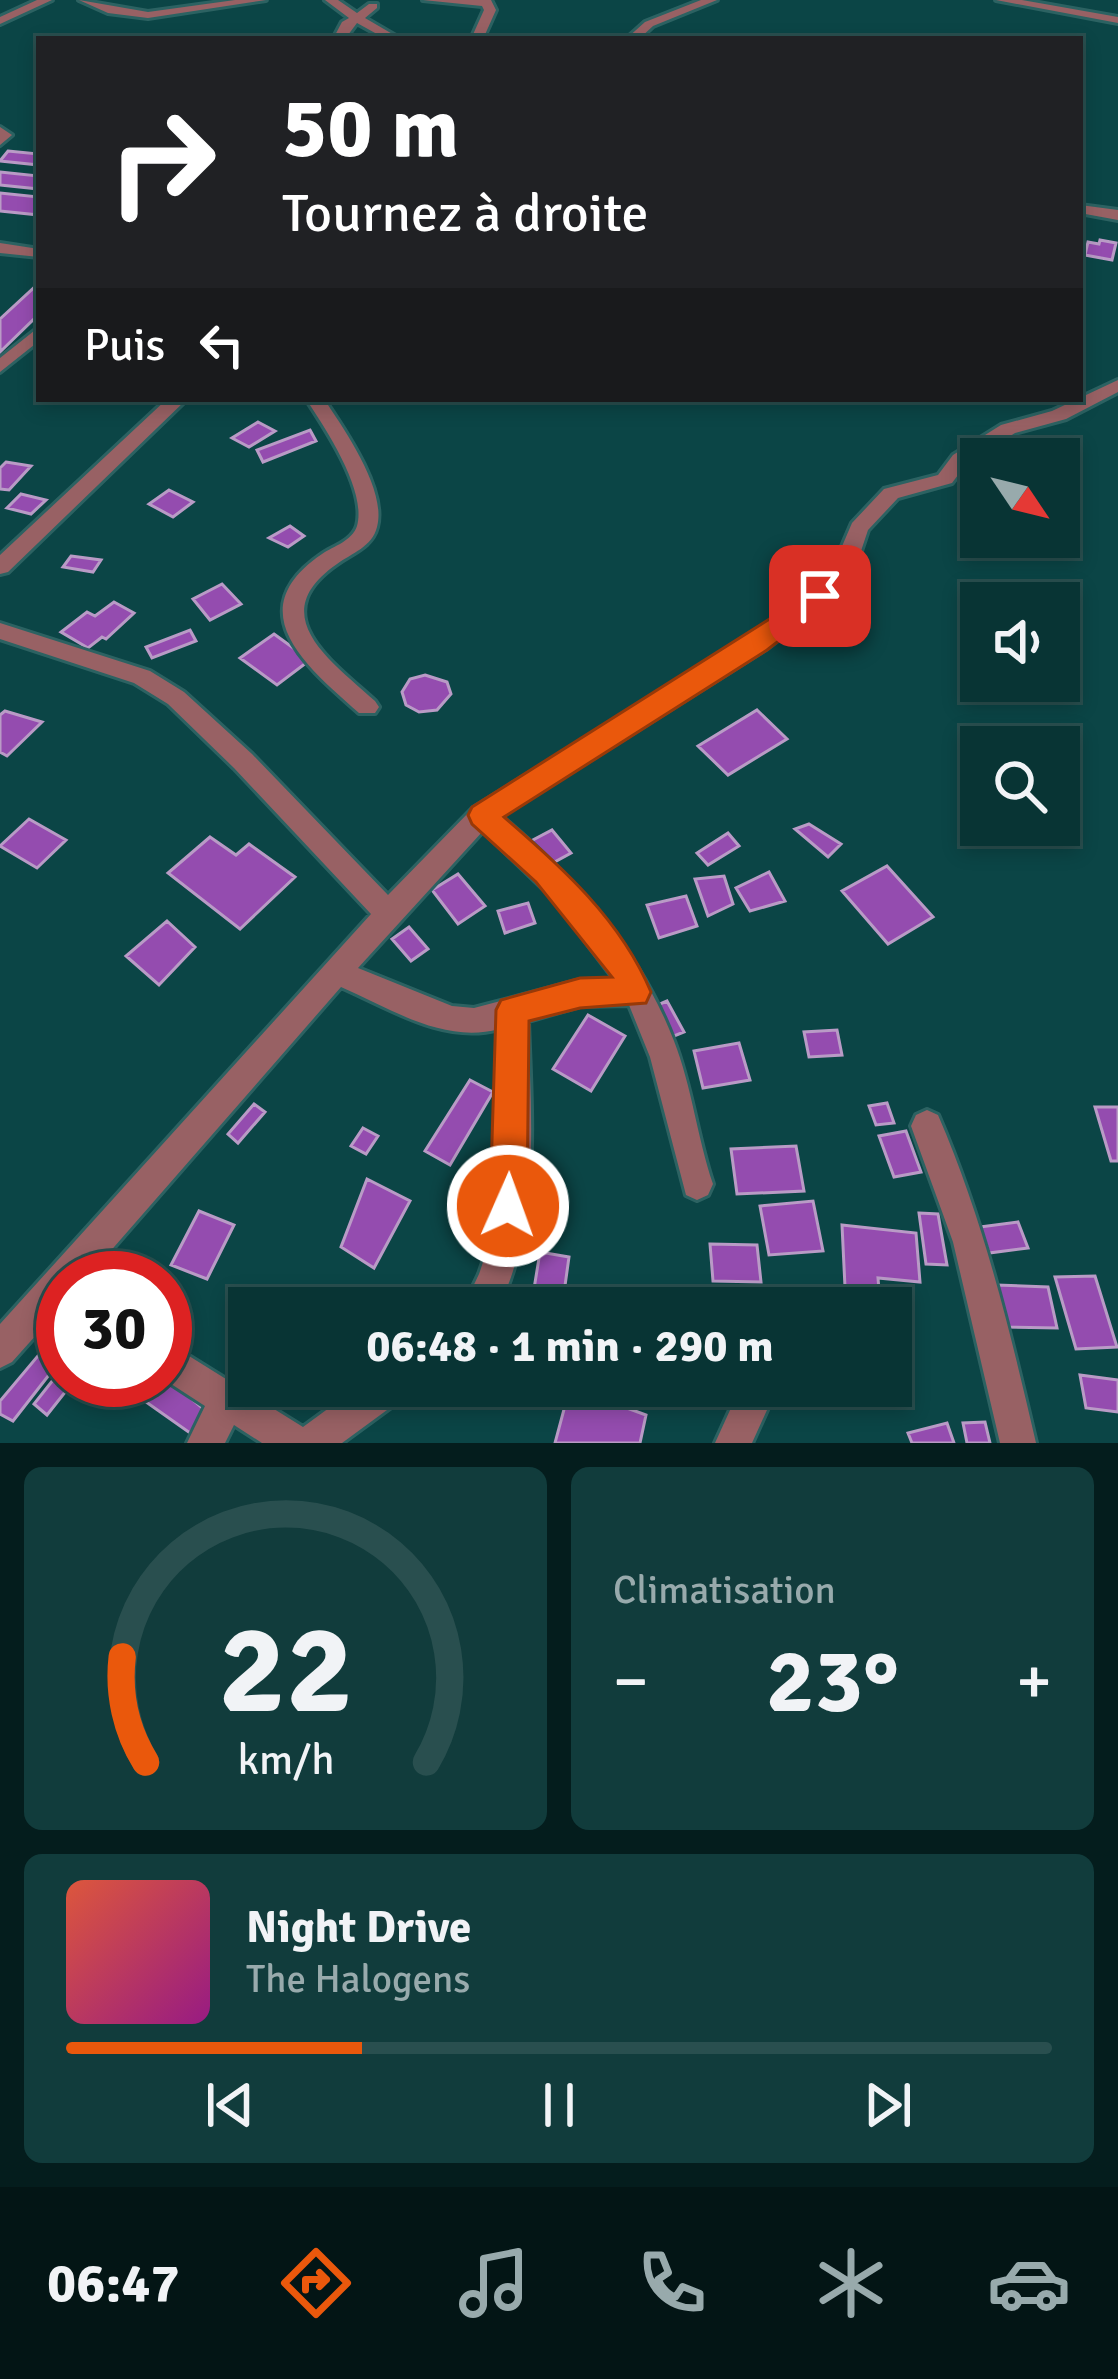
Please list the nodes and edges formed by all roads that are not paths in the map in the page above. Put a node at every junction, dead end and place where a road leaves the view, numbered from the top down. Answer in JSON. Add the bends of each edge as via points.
{"nodes":[{"id":1,"x":46,"y":0,"type":"edge"},
{"id":2,"x":85,"y":0,"type":"edge"},
{"id":3,"x":260,"y":0,"type":"edge"},
{"id":4,"x":331,"y":0,"type":"edge"},
{"id":5,"x":428,"y":0,"type":"edge"},
{"id":6,"x":711,"y":0,"type":"edge"},
{"id":7,"x":1002,"y":0,"type":"edge"},
{"id":8,"x":486,"y":2,"type":"edge"},
{"id":9,"x":657,"y":3,"type":"edge"},
{"id":10,"x":373,"y":6,"type":"dead end"},
{"id":11,"x":672,"y":15,"type":"junction"},
{"id":12,"x":357,"y":18,"type":"junction"},
{"id":13,"x":1118,"y":20,"type":"edge"},
{"id":14,"x":0,"y":21,"type":"edge"},
{"id":15,"x":340,"y":36,"type":"edge"},
{"id":16,"x":390,"y":36,"type":"edge"},
{"id":17,"x":478,"y":36,"type":"edge"},
{"id":18,"x":635,"y":36,"type":"edge"},
{"id":19,"x":0,"y":131,"type":"edge"},
{"id":20,"x":0,"y":141,"type":"edge"},
{"id":21,"x":1083,"y":209,"type":"edge"},
{"id":22,"x":1118,"y":215,"type":"edge"},
{"id":23,"x":0,"y":248,"type":"edge"},
{"id":24,"x":36,"y":253,"type":"edge"},
{"id":25,"x":36,"y":335,"type":"edge"},
{"id":26,"x":0,"y":367,"type":"edge"},
{"id":27,"x":1118,"y":386,"type":"edge"},
{"id":28,"x":175,"y":402,"type":"edge"},
{"id":29,"x":317,"y":402,"type":"edge"},
{"id":30,"x":0,"y":566,"type":"edge"},
{"id":31,"x":0,"y":631,"type":"edge"},
{"id":32,"x":367,"y":707,"type":"dead end"},
{"id":33,"x":482,"y":815,"type":"junction"},
{"id":34,"x":388,"y":914,"type":"junction"},
{"id":35,"x":337,"y":971,"type":"junction"},
{"id":36,"x":634,"y":992,"type":"junction"},
{"id":37,"x":513,"y":1010,"type":"junction"},
{"id":38,"x":927,"y":1126,"type":"dead end"},
{"id":39,"x":698,"y":1184,"type":"dead end"},
{"id":40,"x":90,"y":1251,"type":"edge"},
{"id":41,"x":493,"y":1287,"type":"edge"},
{"id":42,"x":36,"y":1311,"type":"edge"},
{"id":43,"x":0,"y":1350,"type":"edge"},
{"id":44,"x":192,"y":1378,"type":"edge"},
{"id":45,"x":226,"y":1402,"type":"junction"},
{"id":46,"x":361,"y":1407,"type":"edge"},
{"id":47,"x":205,"y":1443,"type":"edge"},
{"id":48,"x":295,"y":1443,"type":"edge"},
{"id":49,"x":312,"y":1443,"type":"edge"},
{"id":50,"x":1018,"y":1443,"type":"edge"}],
"edges":[{"from":1,"to":14,"type":"street"},
{"from":2,"to":3,"type":"street","via":[[148,15]]},
{"from":4,"to":12,"type":"street"},
{"from":5,"to":8,"type":"street"},
{"from":6,"to":11,"type":"street"},
{"from":7,"to":13,"type":"street"},
{"from":8,"to":17,"type":"street"},
{"from":9,"to":11,"type":"street"},
{"from":10,"to":12,"type":"street"},
{"from":11,"to":18,"type":"street"},
{"from":12,"to":15,"type":"street"},
{"from":12,"to":16,"type":"street"},
{"from":19,"to":20,"type":"street"},
{"from":21,"to":22,"type":"street"},
{"from":23,"to":24,"type":"street"},
{"from":25,"to":26,"type":"street"},
{"from":27,"to":33,"type":"street","via":[[1008,429],[960,459],[946,479],[891,493],[859,528],[820,596]]},
{"from":28,"to":30,"type":"street"},
{"from":29,"to":32,"type":"street","via":[[368,504],[367,528],[303,578],[290,612],[323,667]]},
{"from":31,"to":34,"type":"street","via":[[142,677],[176,698]]},
{"from":33,"to":34,"type":"street"},
{"from":33,"to":36,"type":"street","via":[[599,932]]},
{"from":34,"to":35,"type":"street"},
{"from":35,"to":37,"type":"street","via":[[451,1021]]},
{"from":35,"to":40,"type":"street"},
{"from":36,"to":37,"type":"street","via":[[580,993]]},
{"from":36,"to":39,"type":"street","via":[[659,1038]]},
{"from":37,"to":41,"type":"street","via":[[503,1251]]},
{"from":38,"to":50,"type":"street","via":[[969,1238]]},
{"from":42,"to":43,"type":"street"},
{"from":44,"to":45,"type":"street"},
{"from":45,"to":47,"type":"street"},
{"from":45,"to":48,"type":"street"},
{"from":46,"to":49,"type":"street"}]}
